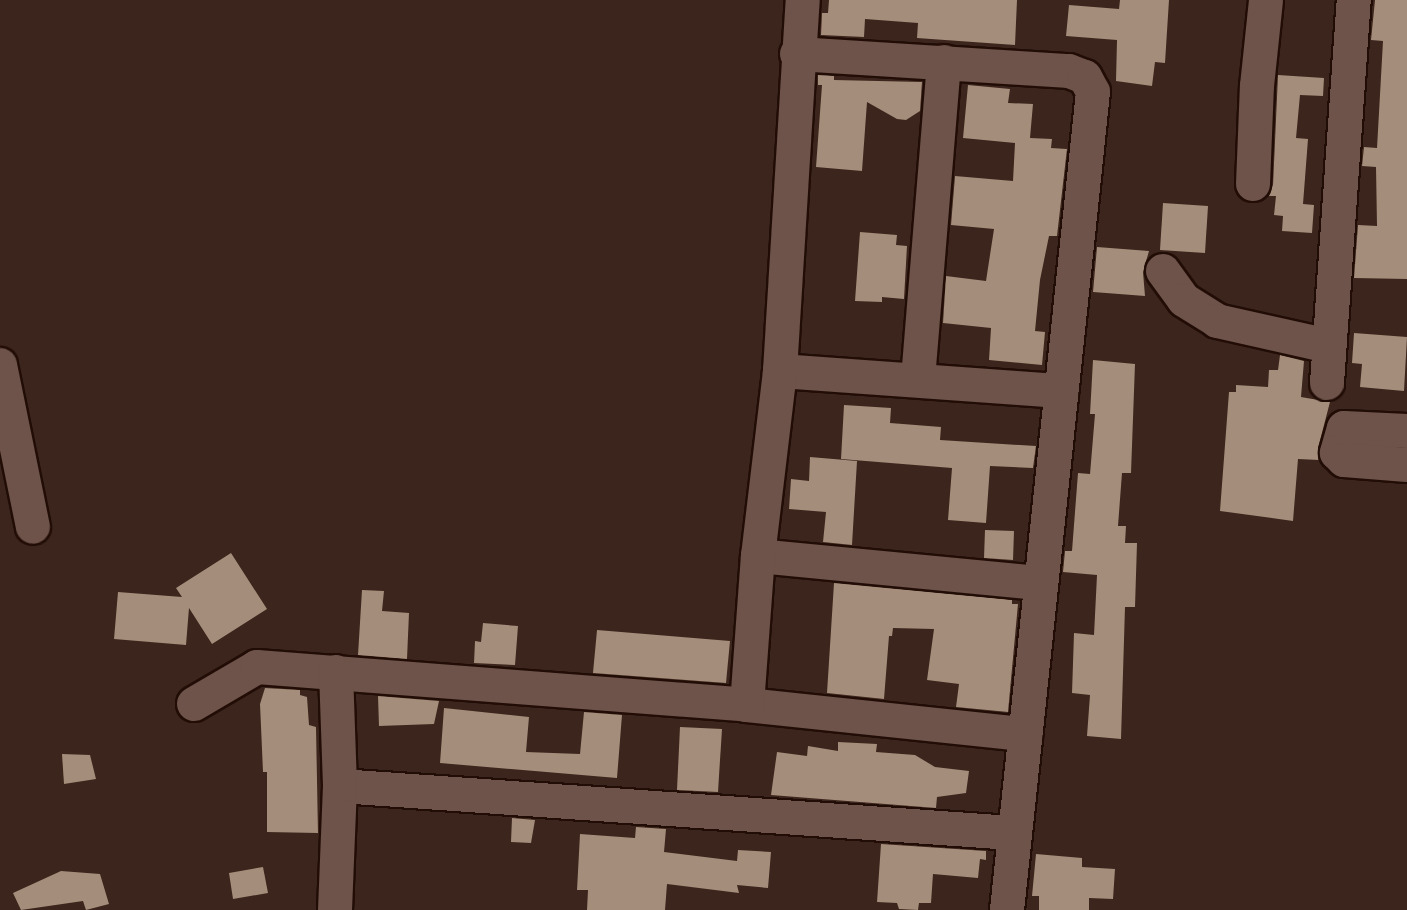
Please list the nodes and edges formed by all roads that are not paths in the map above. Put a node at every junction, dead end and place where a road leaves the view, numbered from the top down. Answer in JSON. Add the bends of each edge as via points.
{"nodes":[{"id":1,"x":803,"y":0,"type":"edge"},
{"id":2,"x":1266,"y":0,"type":"edge"},
{"id":3,"x":1354,"y":0,"type":"edge"},
{"id":4,"x":797,"y":54,"type":"junction"},
{"id":5,"x":944,"y":62,"type":"junction"},
{"id":6,"x":1253,"y":184,"type":"dead end"},
{"id":7,"x":1163,"y":271,"type":"dead end"},
{"id":8,"x":1329,"y":346,"type":"junction"},
{"id":9,"x":0,"y":365,"type":"edge"},
{"id":10,"x":780,"y":371,"type":"junction"},
{"id":11,"x":918,"y":379,"type":"junction"},
{"id":12,"x":1327,"y":383,"type":"dead end"},
{"id":13,"x":1061,"y":391,"type":"junction"},
{"id":14,"x":1407,"y":431,"type":"edge"},
{"id":15,"x":1407,"y":465,"type":"edge"},
{"id":16,"x":33,"y":527,"type":"dead end"},
{"id":17,"x":758,"y":556,"type":"junction"},
{"id":18,"x":1040,"y":583,"type":"junction"},
{"id":19,"x":336,"y":672,"type":"junction"},
{"id":20,"x":194,"y":704,"type":"dead end"},
{"id":21,"x":747,"y":705,"type":"junction"},
{"id":22,"x":1025,"y":734,"type":"junction"},
{"id":23,"x":340,"y":786,"type":"junction"},
{"id":24,"x":1012,"y":833,"type":"junction"},
{"id":25,"x":335,"y":910,"type":"edge"},
{"id":26,"x":1007,"y":910,"type":"edge"}],
"edges":[{"from":1,"to":4,"type":"street"},
{"from":2,"to":6,"type":"street"},
{"from":3,"to":8,"type":"street"},
{"from":4,"to":5,"type":"street"},
{"from":4,"to":10,"type":"street"},
{"from":5,"to":11,"type":"street"},
{"from":5,"to":13,"type":"street","via":[[1069,71],[1090,83]]},
{"from":7,"to":8,"type":"street","via":[[1184,300],[1208,318]]},
{"from":8,"to":12,"type":"street"},
{"from":9,"to":16,"type":"street"},
{"from":10,"to":11,"type":"street"},
{"from":10,"to":17,"type":"street"},
{"from":11,"to":13,"type":"street"},
{"from":13,"to":18,"type":"street"},
{"from":14,"to":15,"type":"street","via":[[1344,428],[1337,453],[1344,460]]},
{"from":17,"to":18,"type":"street"},
{"from":17,"to":21,"type":"street"},
{"from":18,"to":22,"type":"street"},
{"from":19,"to":20,"type":"street","via":[[257,667]]},
{"from":19,"to":21,"type":"street"},
{"from":19,"to":23,"type":"street"},
{"from":21,"to":22,"type":"street"},
{"from":22,"to":24,"type":"street"},
{"from":23,"to":24,"type":"street"},
{"from":23,"to":25,"type":"street"},
{"from":24,"to":26,"type":"street"}]}
